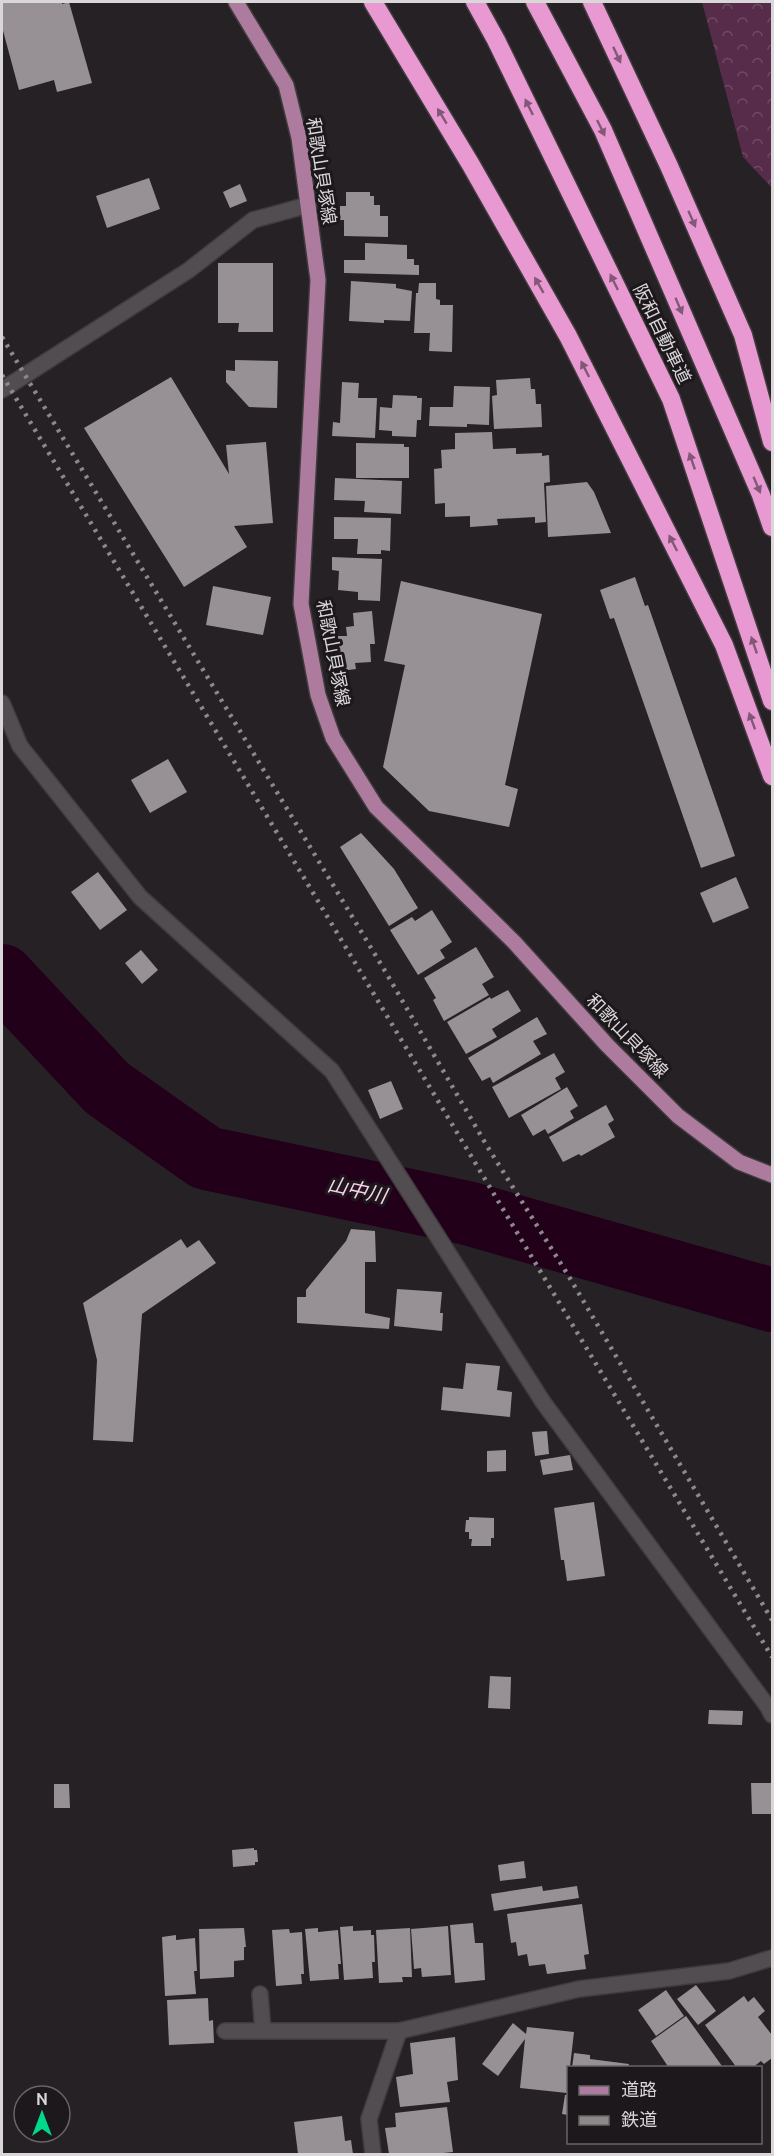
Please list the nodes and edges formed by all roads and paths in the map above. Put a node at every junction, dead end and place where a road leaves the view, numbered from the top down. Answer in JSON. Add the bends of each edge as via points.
{"nodes":[{"id":1,"x":236,"y":2,"type":"edge"},
{"id":2,"x":373,"y":2,"type":"edge"},
{"id":3,"x":475,"y":2,"type":"edge"},
{"id":4,"x":535,"y":2,"type":"edge"},
{"id":5,"x":592,"y":2,"type":"edge"},
{"id":6,"x":308,"y":205,"type":"junction"},
{"id":7,"x":2,"y":390,"type":"edge"},
{"id":8,"x":772,"y":442,"type":"edge"},
{"id":9,"x":772,"y":527,"type":"edge"},
{"id":10,"x":772,"y":701,"type":"edge"},
{"id":11,"x":2,"y":703,"type":"edge"},
{"id":12,"x":772,"y":776,"type":"edge"},
{"id":13,"x":772,"y":1175,"type":"edge"},
{"id":14,"x":772,"y":1715,"type":"edge"},
{"id":15,"x":772,"y":1958,"type":"edge"},
{"id":16,"x":260,"y":1994,"type":"dead end"},
{"id":17,"x":225,"y":2031,"type":"dead end"},
{"id":18,"x":263,"y":2031,"type":"junction"},
{"id":19,"x":399,"y":2031,"type":"junction"},
{"id":20,"x":373,"y":2154,"type":"edge"}],
"edges":[{"from":1,"to":6,"type":"main road","name":"和歌山貝塚線","via":[[285,85],[299,138]]},
{"from":12,"to":2,"type":"highway","one_way":true,"via":[[724,645],[568,336]]},
{"from":10,"to":3,"type":"highway","name":"阪和自動車道","one_way":true,"via":[[671,399]]},
{"from":4,"to":9,"type":"highway","name":"阪和自動車道","one_way":true,"via":[[603,130]]},
{"from":5,"to":8,"type":"highway","one_way":true,"via":[[743,335]]},
{"from":6,"to":7,"type":"street","via":[[253,220],[189,270]]},
{"from":6,"to":13,"type":"main road","name":"和歌山貝塚線","via":[[318,280],[301,604],[318,694],[333,738],[376,807],[514,942],[607,1046],[678,1116],[739,1162]]},
{"from":11,"to":14,"type":"street","via":[[20,746],[140,897],[332,1071],[543,1402]]},
{"from":15,"to":19,"type":"street","via":[[729,1971],[579,1989]]},
{"from":16,"to":18,"type":"street"},
{"from":17,"to":18,"type":"street"},
{"from":18,"to":19,"type":"street"},
{"from":19,"to":20,"type":"street","via":[[369,2119]]}]}
